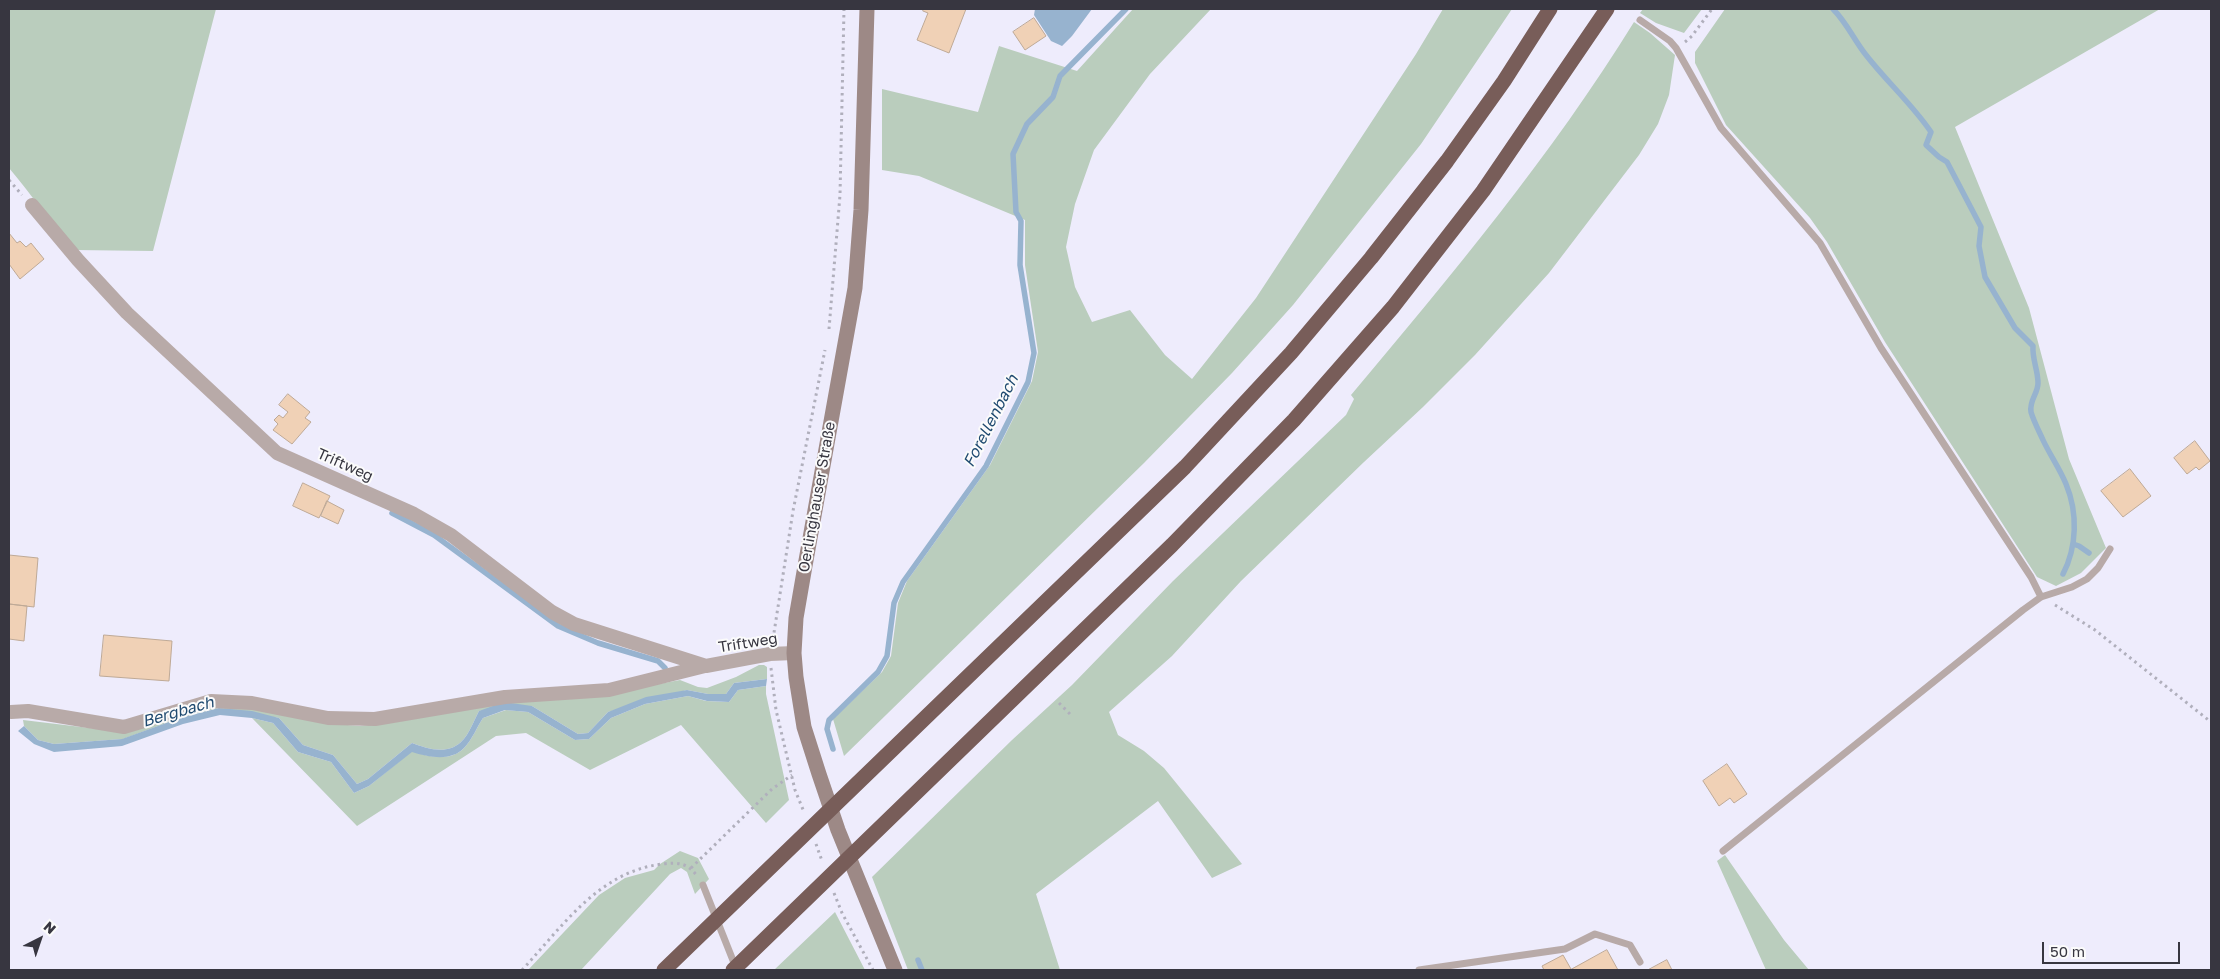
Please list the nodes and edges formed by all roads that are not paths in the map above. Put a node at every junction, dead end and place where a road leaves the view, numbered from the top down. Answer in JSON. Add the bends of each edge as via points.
{"nodes":[{"id":1,"x":867,"y":9,"type":"edge"},
{"id":2,"x":1550,"y":9,"type":"edge"},
{"id":3,"x":1607,"y":9,"type":"edge"},
{"id":4,"x":1640,"y":20,"type":"dead end"},
{"id":5,"x":32,"y":206,"type":"dead end"},
{"id":6,"x":2110,"y":549,"type":"dead end"},
{"id":7,"x":2042,"y":597,"type":"junction"},
{"id":8,"x":794,"y":653,"type":"junction"},
{"id":9,"x":706,"y":666,"type":"junction"},
{"id":10,"x":11,"y":712,"type":"dead end"},
{"id":11,"x":1723,"y":850,"type":"dead end"},
{"id":12,"x":703,"y":885,"type":"road end"},
{"id":13,"x":1640,"y":962,"type":"dead end"},
{"id":14,"x":664,"y":970,"type":"edge"},
{"id":15,"x":733,"y":970,"type":"edge"},
{"id":16,"x":737,"y":970,"type":"edge"},
{"id":17,"x":895,"y":970,"type":"edge"},
{"id":18,"x":1419,"y":970,"type":"edge"}],
"edges":[{"from":1,"to":8,"type":"main road","name":"Oerlinghauser Straße","via":[[861,210],[855,288],[796,618]]},
{"from":2,"to":14,"type":"highway","via":[[1447,161],[1291,353],[1185,467]]},
{"from":3,"to":15,"type":"highway","via":[[1483,191],[1389,312],[1287,427],[1172,545]]},
{"from":4,"to":7,"type":"lane","via":[[1676,48],[1721,128],[1820,243],[1881,348]]},
{"from":5,"to":9,"type":"street","name":"Triftweg","via":[[128,313],[277,453],[414,514],[451,535],[552,612],[574,624]]},
{"from":6,"to":7,"type":"lane","via":[[2086,579]]},
{"from":7,"to":11,"type":"lane"},
{"from":8,"to":9,"type":"street","name":"Triftweg","via":[[770,654]]},
{"from":8,"to":17,"type":"main road","name":"Oerlinghauser Straße","via":[[804,727],[838,830]]},
{"from":9,"to":10,"type":"street","name":"Triftweg","via":[[609,690],[505,697],[375,719],[328,718],[252,703],[211,701],[124,727],[28,711]]},
{"from":12,"to":16,"type":"lane"},
{"from":13,"to":18,"type":"lane","via":[[1630,945],[1594,934],[1565,949]]}]}
